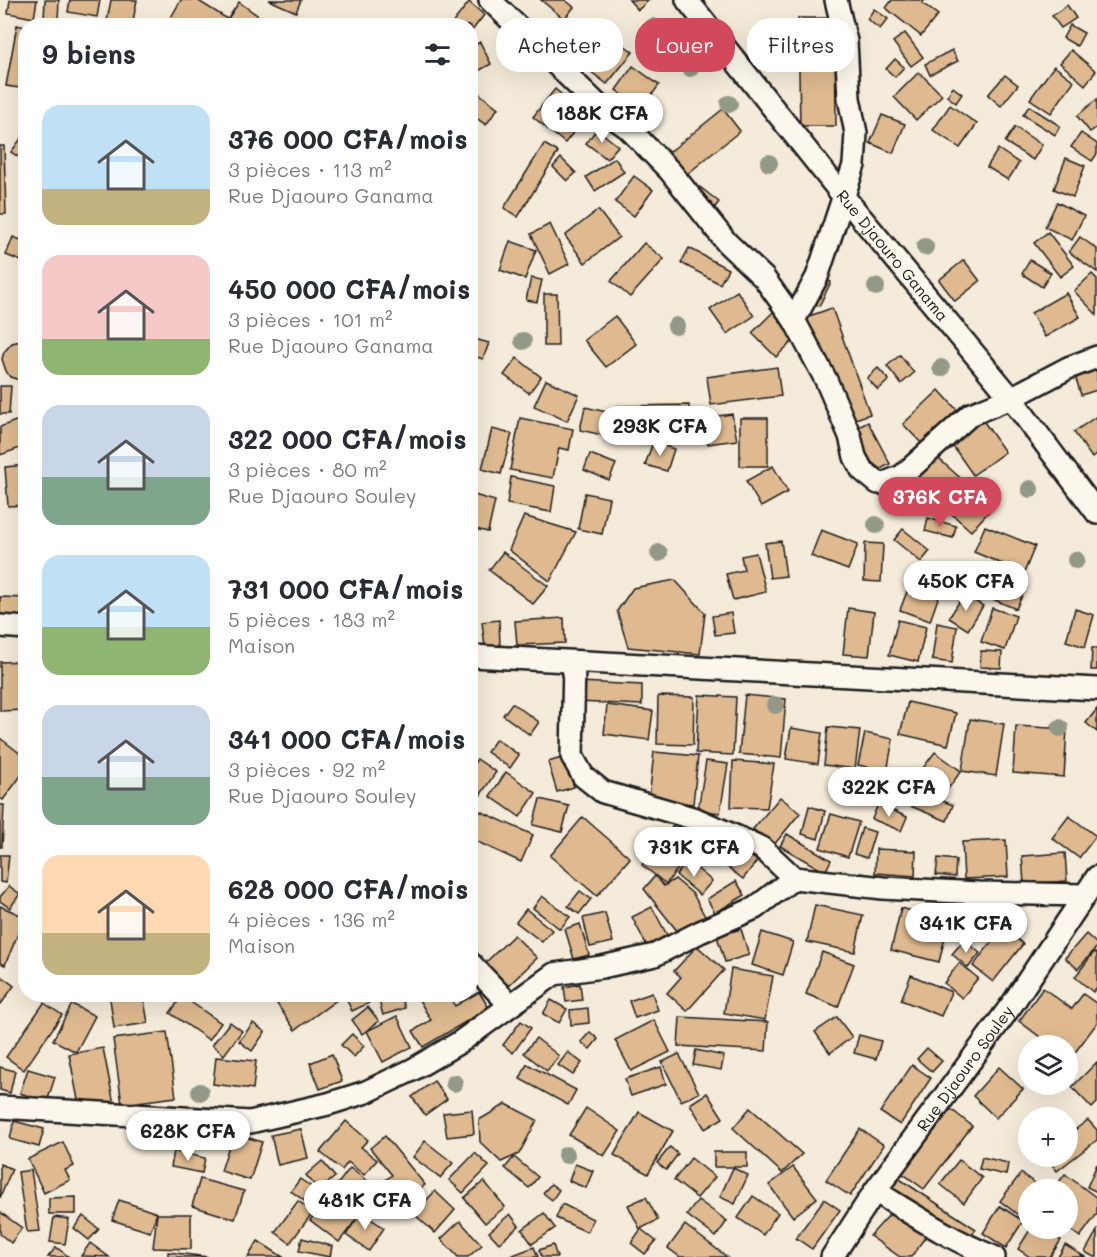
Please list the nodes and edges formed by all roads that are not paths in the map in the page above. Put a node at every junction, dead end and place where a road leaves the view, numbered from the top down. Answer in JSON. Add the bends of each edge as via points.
{"nodes":[{"id":1,"x":490,"y":0,"type":"edge"},
{"id":2,"x":687,"y":0,"type":"edge"},
{"id":3,"x":836,"y":0,"type":"edge"},
{"id":4,"x":843,"y":197,"type":"junction"},
{"id":5,"x":794,"y":320,"type":"junction"},
{"id":6,"x":1097,"y":357,"type":"edge"},
{"id":7,"x":1011,"y":398,"type":"junction"},
{"id":8,"x":1097,"y":513,"type":"edge"},
{"id":9,"x":0,"y":626,"type":"edge"},
{"id":10,"x":18,"y":627,"type":"edge"},
{"id":11,"x":478,"y":656,"type":"edge"},
{"id":12,"x":574,"y":663,"type":"junction"},
{"id":13,"x":1097,"y":689,"type":"edge"},
{"id":14,"x":1097,"y":877,"type":"edge"},
{"id":15,"x":794,"y":878,"type":"junction"},
{"id":16,"x":1085,"y":895,"type":"junction"},
{"id":17,"x":478,"y":971,"type":"edge"},
{"id":18,"x":510,"y":1005,"type":"junction"},
{"id":19,"x":0,"y":1107,"type":"edge"},
{"id":20,"x":875,"y":1191,"type":"junction"},
{"id":21,"x":832,"y":1257,"type":"edge"},
{"id":22,"x":994,"y":1257,"type":"edge"}],
"edges":[{"from":1,"to":5,"type":"street","via":[[670,171],[727,243],[764,278]]},
{"from":2,"to":4,"type":"street","name":"Rue Djaouro Ganama"},
{"from":3,"to":4,"type":"street","via":[[846,41],[849,98],[856,133],[854,165]]},
{"from":4,"to":5,"type":"street","via":[[817,277]]},
{"from":4,"to":7,"type":"street","name":"Rue Djaouro Ganama"},
{"from":5,"to":7,"type":"street","via":[[826,380],[855,457],[862,470],[878,483],[902,476],[971,414]]},
{"from":6,"to":7,"type":"street"},
{"from":7,"to":8,"type":"street","name":"Rue Djaouro Ganama"},
{"from":9,"to":10,"type":"street"},
{"from":11,"to":12,"type":"street"},
{"from":12,"to":13,"type":"street"},
{"from":12,"to":15,"type":"street","via":[[572,756],[583,776],[603,792],[696,819],[762,848]]},
{"from":14,"to":16,"type":"street","name":"Rue Djaouro Souley"},
{"from":15,"to":16,"type":"street","via":[[883,888]]},
{"from":15,"to":18,"type":"street","via":[[755,908],[655,955],[554,974]]},
{"from":16,"to":20,"type":"street","name":"Rue Djaouro Souley","via":[[1013,1003]]},
{"from":17,"to":18,"type":"street"},
{"from":18,"to":19,"type":"street","via":[[460,1042],[366,1092],[250,1122]]},
{"from":20,"to":21,"type":"street","name":"Rue Djaouro Souley"},
{"from":20,"to":22,"type":"street","via":[[929,1225]]}]}
